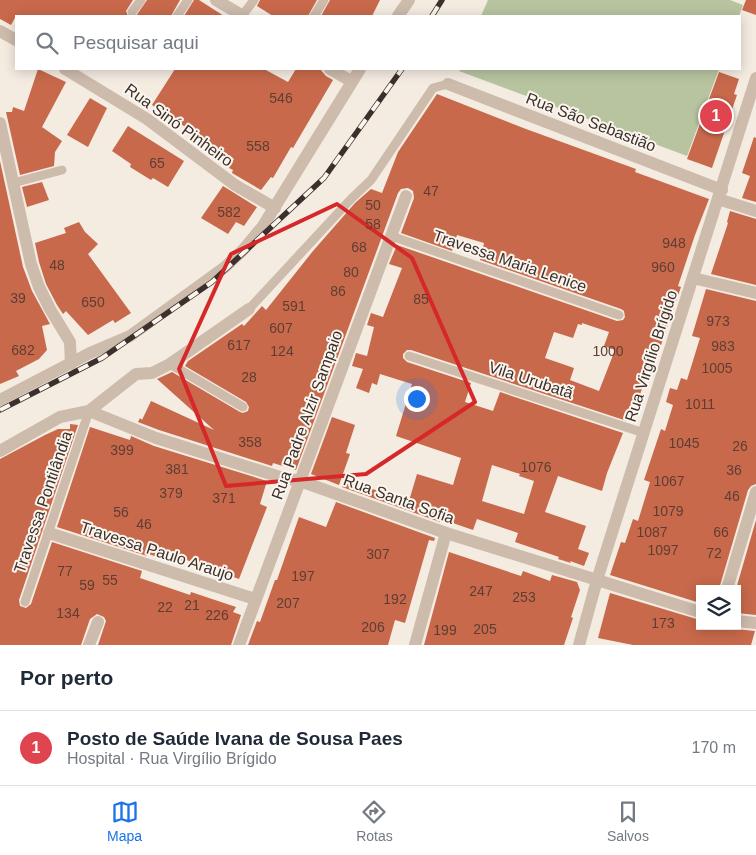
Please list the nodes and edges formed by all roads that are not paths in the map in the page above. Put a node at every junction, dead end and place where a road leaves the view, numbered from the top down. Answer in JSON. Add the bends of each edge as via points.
{"nodes":[{"id":1,"x":140,"y":0,"type":"edge"},
{"id":2,"x":188,"y":0,"type":"edge"},
{"id":3,"x":216,"y":0,"type":"edge"},
{"id":4,"x":254,"y":0,"type":"edge"},
{"id":5,"x":324,"y":0,"type":"edge"},
{"id":6,"x":409,"y":0,"type":"edge"},
{"id":7,"x":132,"y":12,"type":"dead end"},
{"id":8,"x":178,"y":15,"type":"edge"},
{"id":9,"x":241,"y":15,"type":"edge"},
{"id":10,"x":244,"y":15,"type":"edge"},
{"id":11,"x":315,"y":15,"type":"edge"},
{"id":12,"x":399,"y":15,"type":"edge"},
{"id":13,"x":0,"y":31,"type":"edge"},
{"id":14,"x":15,"y":39,"type":"edge"},
{"id":15,"x":67,"y":70,"type":"edge"},
{"id":16,"x":332,"y":70,"type":"edge"},
{"id":17,"x":359,"y":70,"type":"edge"},
{"id":18,"x":756,"y":78,"type":"edge"},
{"id":19,"x":352,"y":82,"type":"junction"},
{"id":20,"x":448,"y":84,"type":"joint"},
{"id":21,"x":0,"y":122,"type":"edge"},
{"id":22,"x":62,"y":170,"type":"dead end"},
{"id":23,"x":14,"y":183,"type":"junction"},
{"id":24,"x":720,"y":194,"type":"junction"},
{"id":25,"x":406,"y":196,"type":"dead end"},
{"id":26,"x":275,"y":208,"type":"junction"},
{"id":27,"x":756,"y":211,"type":"edge"},
{"id":28,"x":391,"y":236,"type":"junction"},
{"id":29,"x":693,"y":278,"type":"junction"},
{"id":30,"x":756,"y":293,"type":"edge"},
{"id":31,"x":249,"y":308,"type":"joint"},
{"id":32,"x":619,"y":315,"type":"dead end"},
{"id":33,"x":70,"y":342,"type":"junction"},
{"id":34,"x":86,"y":356,"type":"junction"},
{"id":35,"x":410,"y":356,"type":"dead end"},
{"id":36,"x":71,"y":364,"type":"junction"},
{"id":37,"x":170,"y":364,"type":"junction"},
{"id":38,"x":0,"y":400,"type":"edge"},
{"id":39,"x":243,"y":407,"type":"dead end"},
{"id":40,"x":89,"y":411,"type":"junction"},
{"id":41,"x":644,"y":433,"type":"junction"},
{"id":42,"x":0,"y":451,"type":"edge"},
{"id":43,"x":300,"y":481,"type":"junction"},
{"id":44,"x":756,"y":492,"type":"edge"},
{"id":45,"x":48,"y":533,"type":"junction"},
{"id":46,"x":446,"y":533,"type":"junction"},
{"id":47,"x":597,"y":580,"type":"junction"},
{"id":48,"x":728,"y":585,"type":"edge"},
{"id":49,"x":255,"y":599,"type":"junction"},
{"id":50,"x":24,"y":602,"type":"dead end"},
{"id":51,"x":696,"y":611,"type":"edge"},
{"id":52,"x":741,"y":621,"type":"edge"},
{"id":53,"x":98,"y":622,"type":"dead end"},
{"id":54,"x":756,"y":623,"type":"edge"},
{"id":55,"x":89,"y":645,"type":"edge"},
{"id":56,"x":239,"y":645,"type":"edge"},
{"id":57,"x":415,"y":645,"type":"edge"},
{"id":58,"x":579,"y":645,"type":"edge"}],
"edges":[{"from":1,"to":7,"type":"lane"},
{"from":2,"to":8,"type":"lane"},
{"from":3,"to":9,"type":"street"},
{"from":4,"to":10,"type":"lane"},
{"from":5,"to":11,"type":"lane"},
{"from":6,"to":12,"type":"street"},
{"from":13,"to":14,"type":"street"},
{"from":15,"to":26,"type":"street","name":"Rua Sinó Pinheiro","via":[[146,119],[235,185]]},
{"from":16,"to":19,"type":"street"},
{"from":17,"to":19,"type":"street"},
{"from":18,"to":24,"type":"street","name":"Rua Virgílio Brígido"},
{"from":19,"to":26,"type":"street"},
{"from":20,"to":24,"type":"street","name":"Rua São Sebastião"},
{"from":20,"to":31,"type":"lane","via":[[433,88],[371,180]]},
{"from":21,"to":23,"type":"street"},
{"from":22,"to":23,"type":"lane"},
{"from":23,"to":33,"type":"street","via":[[31,264],[50,309]]},
{"from":24,"to":27,"type":"street","name":"Rua São Sebastião"},
{"from":24,"to":29,"type":"street","name":"Rua Virgílio Brígido"},
{"from":25,"to":28,"type":"street","name":"Rua Padre Alzir Sampaio"},
{"from":26,"to":34,"type":"street","via":[[243,250],[224,267],[130,336]]},
{"from":28,"to":32,"type":"lane","name":"Travessa Maria Lenice"},
{"from":28,"to":43,"type":"street","name":"Rua Padre Alzir Sampaio"},
{"from":29,"to":30,"type":"street"},
{"from":29,"to":41,"type":"street","name":"Rua Virgílio Brígido"},
{"from":31,"to":37,"type":"street"},
{"from":33,"to":34,"type":"street"},
{"from":33,"to":36,"type":"street"},
{"from":34,"to":36,"type":"street"},
{"from":35,"to":41,"type":"lane","name":"Vila Urubatã"},
{"from":36,"to":38,"type":"street"},
{"from":37,"to":39,"type":"lane"},
{"from":37,"to":40,"type":"street","via":[[152,373],[136,374]]},
{"from":40,"to":42,"type":"street","via":[[60,417]]},
{"from":40,"to":43,"type":"street","name":"Rua Santa Sofia","via":[[156,438]]},
{"from":40,"to":45,"type":"lane","name":"Travessa Pontilândia"},
{"from":41,"to":47,"type":"street","name":"Rua Virgílio Brígido"},
{"from":43,"to":46,"type":"street","name":"Rua Santa Sofia"},
{"from":43,"to":49,"type":"street","name":"Rua Padre Alzir Sampaio"},
{"from":44,"to":48,"type":"street"},
{"from":45,"to":49,"type":"street","name":"Travessa Paulo Araujo"},
{"from":45,"to":50,"type":"lane","name":"Travessa Pontilândia"},
{"from":46,"to":47,"type":"street","name":"Rua Santa Sofia"},
{"from":46,"to":57,"type":"street"},
{"from":47,"to":51,"type":"street","name":"Rua Santa Sofia"},
{"from":47,"to":58,"type":"street","name":"Rua Virgílio Brígido"},
{"from":49,"to":56,"type":"street","name":"Rua Padre Alzir Sampaio"},
{"from":52,"to":54,"type":"street"},
{"from":53,"to":55,"type":"street"}]}
